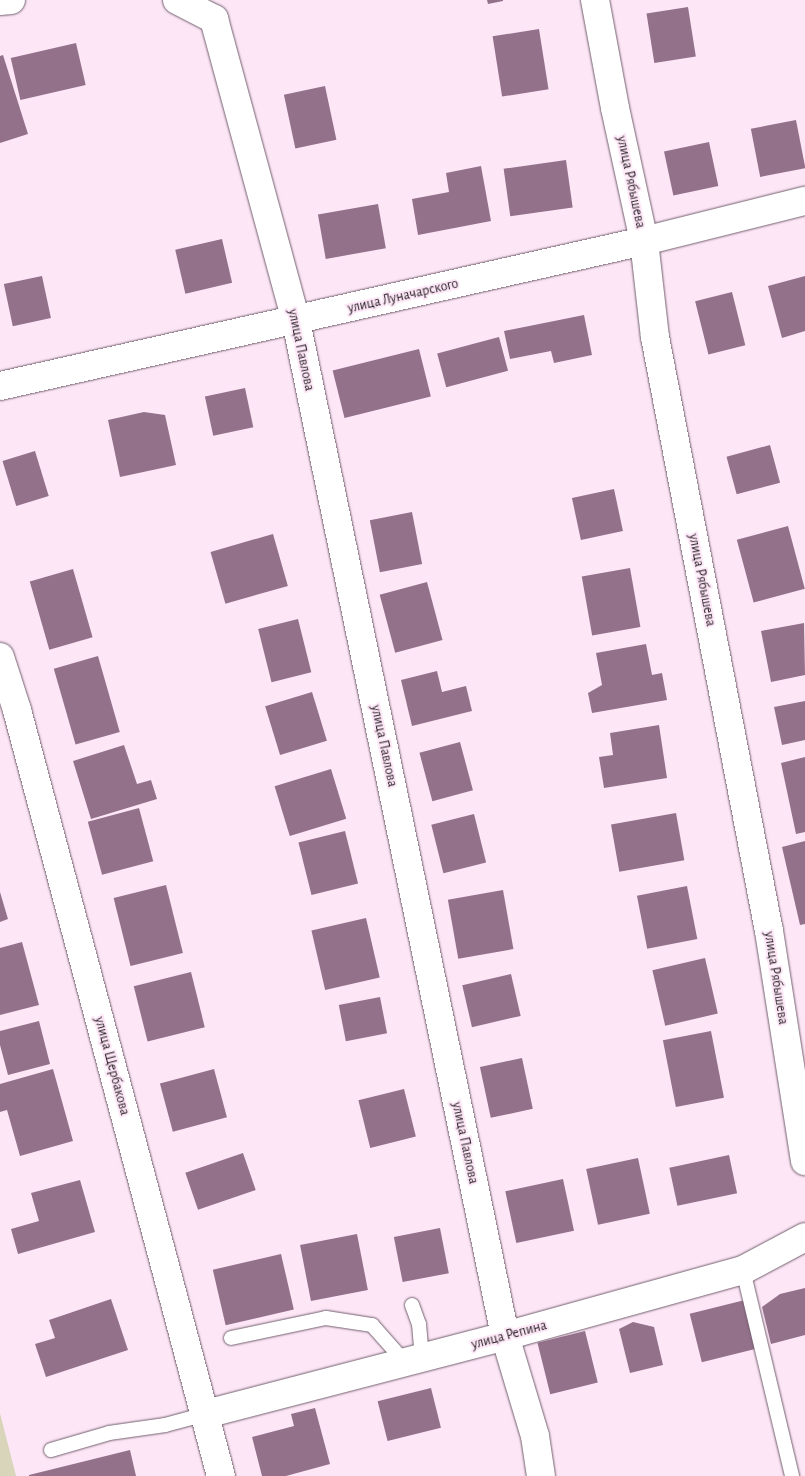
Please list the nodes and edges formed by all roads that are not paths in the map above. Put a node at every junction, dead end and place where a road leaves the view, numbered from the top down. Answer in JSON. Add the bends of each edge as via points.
{"nodes":[{"id":1,"x":11,"y":0,"type":"edge"},
{"id":2,"x":177,"y":0,"type":"edge"},
{"id":3,"x":595,"y":0,"type":"edge"},
{"id":4,"x":0,"y":1,"type":"edge"},
{"id":5,"x":805,"y":201,"type":"edge"},
{"id":6,"x":644,"y":242,"type":"junction"},
{"id":7,"x":296,"y":321,"type":"junction"},
{"id":8,"x":0,"y":386,"type":"edge"},
{"id":9,"x":0,"y":657,"type":"edge"},
{"id":10,"x":805,"y":1161,"type":"edge"},
{"id":11,"x":805,"y":1237,"type":"edge"},
{"id":12,"x":743,"y":1270,"type":"junction"},
{"id":13,"x":412,"y":1305,"type":"dead end"},
{"id":14,"x":505,"y":1336,"type":"junction"},
{"id":15,"x":231,"y":1338,"type":"dead end"},
{"id":16,"x":413,"y":1359,"type":"junction"},
{"id":17,"x":206,"y":1414,"type":"junction"},
{"id":18,"x":51,"y":1450,"type":"dead end"},
{"id":19,"x":221,"y":1476,"type":"edge"},
{"id":20,"x":541,"y":1476,"type":"edge"},
{"id":21,"x":792,"y":1476,"type":"edge"}],
"edges":[{"from":1,"to":4,"type":"street"},
{"from":2,"to":7,"type":"street","name":"улица Павлова","via":[[214,19]]},
{"from":3,"to":6,"type":"street","name":"улица Рябышева"},
{"from":5,"to":6,"type":"street","name":"улица Луначарского"},
{"from":6,"to":7,"type":"street","name":"улица Луначарского"},
{"from":6,"to":10,"type":"street","name":"улица Рябышева","via":[[655,337],[769,931]]},
{"from":7,"to":8,"type":"street","name":"улица Луначарского"},
{"from":7,"to":14,"type":"street","name":"улица Павлова"},
{"from":9,"to":17,"type":"street","name":"улица Щербакова"},
{"from":11,"to":12,"type":"street","name":"улица Репина"},
{"from":12,"to":14,"type":"street","name":"улица Репина"},
{"from":12,"to":21,"type":"lane"},
{"from":13,"to":16,"type":"lane","via":[[419,1324]]},
{"from":14,"to":16,"type":"street","name":"улица Репина"},
{"from":14,"to":20,"type":"street","name":"улица Павлова","via":[[535,1436]]},
{"from":15,"to":16,"type":"lane","via":[[326,1318],[372,1325]]},
{"from":16,"to":17,"type":"street","name":"улица Репина"},
{"from":17,"to":18,"type":"lane","via":[[165,1425],[109,1433]]},
{"from":17,"to":19,"type":"street","name":"улица Щербакова"}]}
